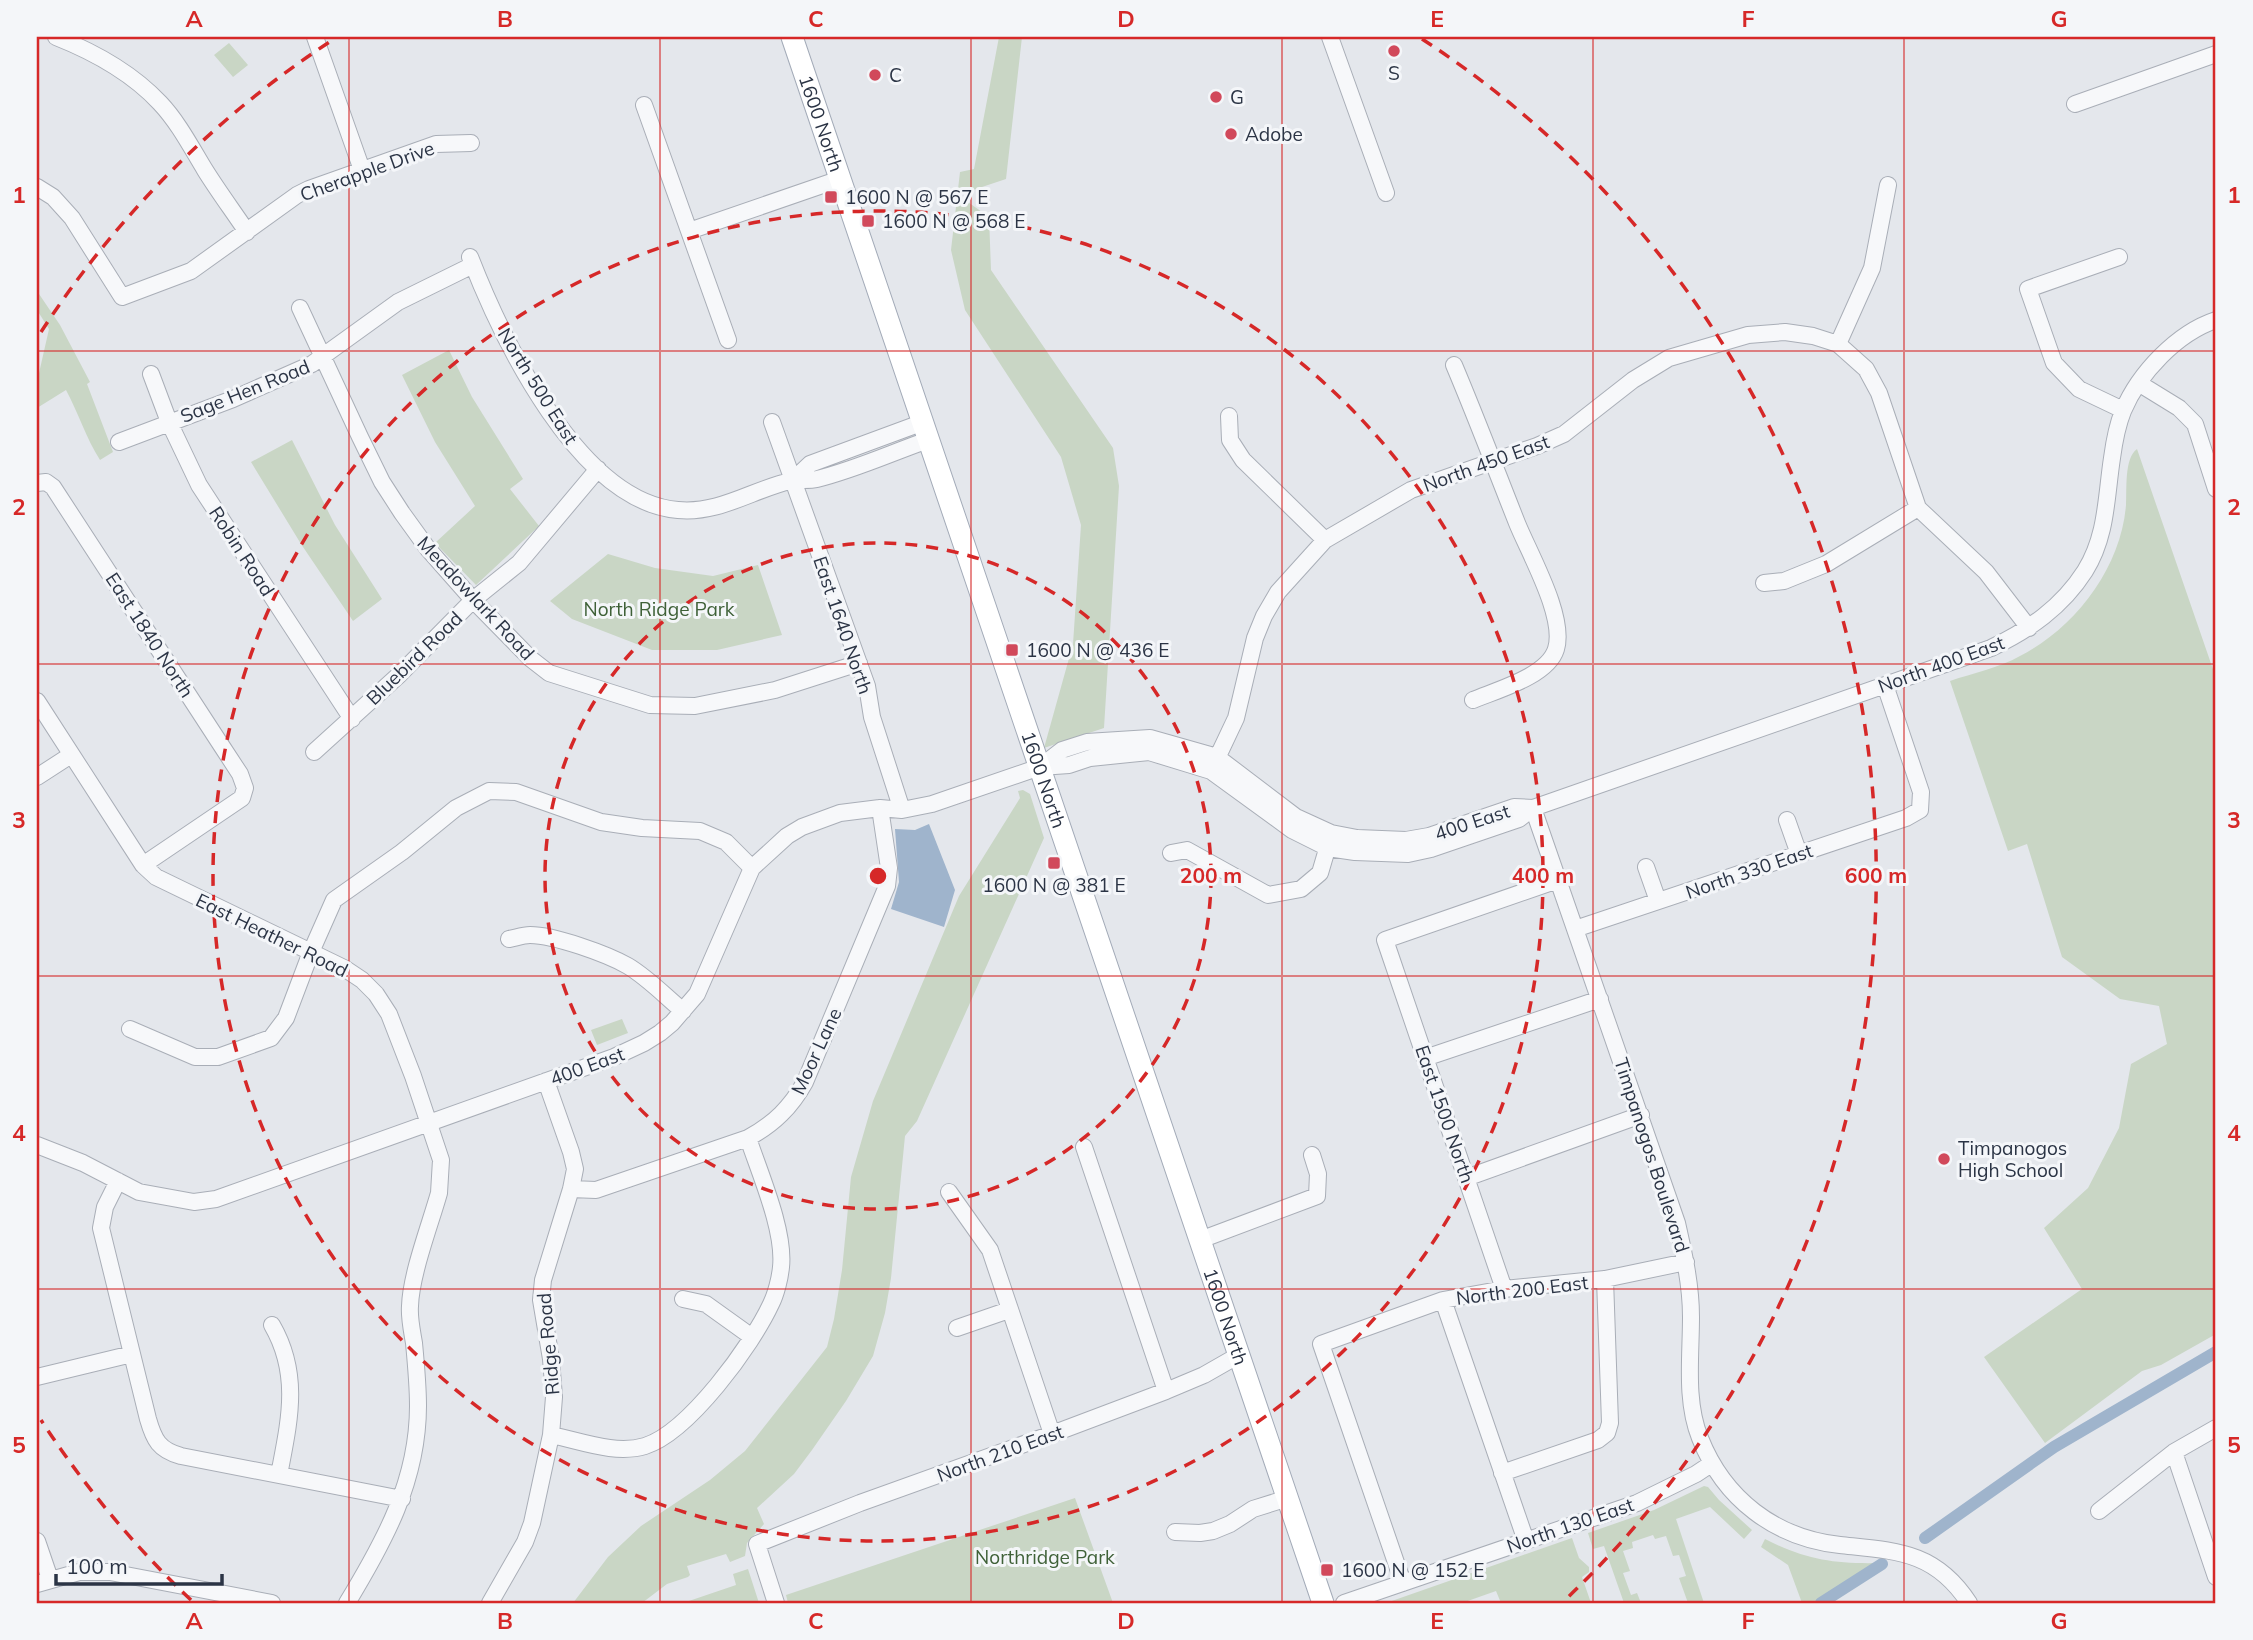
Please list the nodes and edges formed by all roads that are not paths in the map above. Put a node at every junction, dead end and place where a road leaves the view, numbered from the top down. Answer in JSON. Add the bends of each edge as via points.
{"nodes":[{"id":1,"x":56,"y":37,"type":"edge"},
{"id":2,"x":315,"y":37,"type":"edge"},
{"id":3,"x":792,"y":37,"type":"edge"},
{"id":4,"x":1330,"y":37,"type":"edge"},
{"id":5,"x":2216,"y":54,"type":"edge"},
{"id":6,"x":2075,"y":104,"type":"dead end"},
{"id":7,"x":644,"y":105,"type":"dead end"},
{"id":8,"x":471,"y":143,"type":"dead end"},
{"id":9,"x":362,"y":170,"type":"junction"},
{"id":10,"x":840,"y":179,"type":"junction"},
{"id":11,"x":1888,"y":185,"type":"dead end"},
{"id":12,"x":37,"y":187,"type":"edge"},
{"id":13,"x":1385,"y":193,"type":"dead end"},
{"id":14,"x":689,"y":231,"type":"junction"},
{"id":15,"x":247,"y":233,"type":"junction"},
{"id":16,"x":2119,"y":257,"type":"dead end"},
{"id":17,"x":472,"y":261,"type":"joint"},
{"id":18,"x":300,"y":308,"type":"dead end"},
{"id":19,"x":2216,"y":320,"type":"edge"},
{"id":20,"x":728,"y":340,"type":"dead end"},
{"id":21,"x":1838,"y":344,"type":"junction"},
{"id":22,"x":324,"y":358,"type":"junction"},
{"id":23,"x":1454,"y":365,"type":"dead end"},
{"id":24,"x":151,"y":374,"type":"dead end"},
{"id":25,"x":2140,"y":384,"type":"junction"},
{"id":26,"x":2123,"y":410,"type":"junction"},
{"id":27,"x":1229,"y":416,"type":"dead end"},
{"id":28,"x":169,"y":422,"type":"junction"},
{"id":29,"x":772,"y":422,"type":"dead end"},
{"id":30,"x":924,"y":432,"type":"junction"},
{"id":31,"x":119,"y":442,"type":"dead end"},
{"id":32,"x":1494,"y":461,"type":"junction"},
{"id":33,"x":598,"y":469,"type":"junction"},
{"id":34,"x":792,"y":481,"type":"junction"},
{"id":35,"x":41,"y":482,"type":"edge"},
{"id":36,"x":2216,"y":489,"type":"edge"},
{"id":37,"x":1918,"y":508,"type":"junction"},
{"id":38,"x":1325,"y":540,"type":"junction"},
{"id":39,"x":1764,"y":583,"type":"dead end"},
{"id":40,"x":473,"y":600,"type":"junction"},
{"id":41,"x":2029,"y":628,"type":"junction"},
{"id":42,"x":859,"y":663,"type":"junction"},
{"id":43,"x":1885,"y":685,"type":"junction"},
{"id":44,"x":1473,"y":700,"type":"dead end"},
{"id":45,"x":37,"y":701,"type":"edge"},
{"id":46,"x":352,"y":719,"type":"junction"},
{"id":47,"x":314,"y":752,"type":"dead end"},
{"id":48,"x":71,"y":755,"type":"junction"},
{"id":49,"x":1214,"y":764,"type":"junction"},
{"id":50,"x":1040,"y":767,"type":"junction"},
{"id":51,"x":37,"y":776,"type":"edge"},
{"id":52,"x":880,"y":808,"type":"junction"},
{"id":53,"x":1533,"y":808,"type":"junction"},
{"id":54,"x":902,"y":810,"type":"junction"},
{"id":55,"x":1787,"y":820,"type":"dead end"},
{"id":56,"x":1329,"y":840,"type":"junction"},
{"id":57,"x":1171,"y":853,"type":"dead end"},
{"id":58,"x":1799,"y":854,"type":"junction"},
{"id":59,"x":143,"y":865,"type":"junction"},
{"id":60,"x":1646,"y":867,"type":"dead end"},
{"id":61,"x":751,"y":868,"type":"junction"},
{"id":62,"x":1558,"y":880,"type":"junction"},
{"id":63,"x":1658,"y":901,"type":"junction"},
{"id":64,"x":1576,"y":929,"type":"junction"},
{"id":65,"x":509,"y":939,"type":"dead end"},
{"id":66,"x":311,"y":952,"type":"junction"},
{"id":67,"x":1600,"y":999,"type":"junction"},
{"id":68,"x":683,"y":1011,"type":"junction"},
{"id":69,"x":130,"y":1029,"type":"dead end"},
{"id":70,"x":1425,"y":1058,"type":"junction"},
{"id":71,"x":546,"y":1081,"type":"junction"},
{"id":72,"x":1641,"y":1115,"type":"junction"},
{"id":73,"x":429,"y":1122,"type":"junction"},
{"id":74,"x":748,"y":1138,"type":"junction"},
{"id":75,"x":37,"y":1145,"type":"edge"},
{"id":76,"x":1084,"y":1147,"type":"dead end"},
{"id":77,"x":1312,"y":1155,"type":"dead end"},
{"id":78,"x":1466,"y":1178,"type":"junction"},
{"id":79,"x":118,"y":1181,"type":"junction"},
{"id":80,"x":571,"y":1189,"type":"junction"},
{"id":81,"x":949,"y":1192,"type":"dead end"},
{"id":82,"x":1200,"y":1240,"type":"junction"},
{"id":83,"x":1686,"y":1262,"type":"junction"},
{"id":84,"x":1605,"y":1279,"type":"junction"},
{"id":85,"x":1504,"y":1289,"type":"junction"},
{"id":86,"x":683,"y":1299,"type":"dead end"},
{"id":87,"x":1443,"y":1300,"type":"junction"},
{"id":88,"x":1009,"y":1310,"type":"junction"},
{"id":89,"x":272,"y":1325,"type":"dead end"},
{"id":90,"x":957,"y":1328,"type":"dead end"},
{"id":91,"x":752,"y":1337,"type":"junction"},
{"id":92,"x":132,"y":1354,"type":"junction"},
{"id":93,"x":1239,"y":1355,"type":"junction"},
{"id":94,"x":37,"y":1377,"type":"edge"},
{"id":95,"x":1166,"y":1391,"type":"junction"},
{"id":96,"x":2216,"y":1428,"type":"edge"},
{"id":97,"x":1052,"y":1434,"type":"junction"},
{"id":98,"x":551,"y":1435,"type":"junction"},
{"id":99,"x":2174,"y":1452,"type":"junction"},
{"id":100,"x":1711,"y":1464,"type":"junction"},
{"id":101,"x":1502,"y":1473,"type":"junction"},
{"id":102,"x":279,"y":1475,"type":"junction"},
{"id":103,"x":1288,"y":1498,"type":"junction"},
{"id":104,"x":402,"y":1499,"type":"junction"},
{"id":105,"x":2099,"y":1511,"type":"dead end"},
{"id":106,"x":1175,"y":1532,"type":"dead end"},
{"id":107,"x":37,"y":1541,"type":"edge"},
{"id":108,"x":1526,"y":1541,"type":"junction"},
{"id":109,"x":2216,"y":1577,"type":"edge"},
{"id":110,"x":43,"y":1581,"type":"edge"},
{"id":111,"x":1403,"y":1583,"type":"junction"},
{"id":112,"x":272,"y":1603,"type":"edge"},
{"id":113,"x":346,"y":1603,"type":"edge"},
{"id":114,"x":490,"y":1603,"type":"edge"},
{"id":115,"x":776,"y":1603,"type":"edge"},
{"id":116,"x":1323,"y":1603,"type":"edge"},
{"id":117,"x":1345,"y":1603,"type":"edge"},
{"id":118,"x":1969,"y":1603,"type":"edge"}],
"edges":[{"from":1,"to":15,"type":"street","via":[[92,52],[128,75],[159,103]]},
{"from":2,"to":9,"type":"street"},
{"from":3,"to":10,"type":"main road","name":"1600 North"},
{"from":4,"to":13,"type":"street"},
{"from":5,"to":6,"type":"street"},
{"from":7,"to":14,"type":"street"},
{"from":8,"to":9,"type":"street","name":"Cherapple Drive","via":[[436,144]]},
{"from":9,"to":15,"type":"street","name":"Cherapple Drive","via":[[297,195]]},
{"from":10,"to":14,"type":"street"},
{"from":10,"to":30,"type":"main road","name":"1600 North"},
{"from":11,"to":21,"type":"street","via":[[1872,268]]},
{"from":12,"to":15,"type":"street","name":"Cherapple Drive","via":[[72,218],[122,297],[191,271]]},
{"from":14,"to":20,"type":"street"},
{"from":16,"to":26,"type":"street","via":[[2028,289],[2053,363],[2079,389]]},
{"from":17,"to":22,"type":"street","name":"Sage Hen Road","via":[[398,302]]},
{"from":17,"to":33,"type":"street","name":"North 500 East","via":[[509,345],[532,384],[578,450]]},
{"from":18,"to":22,"type":"street","name":"Meadowlark Road"},
{"from":19,"to":25,"type":"street","name":"North 400 East","via":[[2171,346]]},
{"from":21,"to":32,"type":"street","name":"North 450 East","via":[[1785,332],[1748,335],[1669,358],[1564,433]]},
{"from":21,"to":37,"type":"street","name":"North 450 East","via":[[1866,369],[1879,393]]},
{"from":22,"to":28,"type":"street","name":"Sage Hen Road"},
{"from":22,"to":40,"type":"street","name":"Meadowlark Road","via":[[382,482],[428,549]]},
{"from":23,"to":32,"type":"street"},
{"from":24,"to":28,"type":"street","name":"Robin Road"},
{"from":25,"to":26,"type":"street","name":"North 400 East"},
{"from":25,"to":36,"type":"street","via":[[2179,408],[2195,424]]},
{"from":26,"to":41,"type":"street","name":"North 400 East","via":[[2098,544],[2063,601]]},
{"from":27,"to":38,"type":"street","via":[[1230,440],[1243,460]]},
{"from":28,"to":31,"type":"street","name":"Sage Hen Road"},
{"from":28,"to":46,"type":"street","name":"Robin Road","via":[[199,485]]},
{"from":29,"to":34,"type":"street","name":"East 1640 North"},
{"from":30,"to":34,"type":"street","name":"North 500 East","via":[[820,478]]},
{"from":30,"to":50,"type":"main road","name":"1600 North"},
{"from":32,"to":38,"type":"street","name":"North 450 East","via":[[1412,490]]},
{"from":32,"to":44,"type":"street","via":[[1544,582],[1557,630],[1556,648],[1538,672]]},
{"from":33,"to":34,"type":"street","name":"North 500 East","via":[[633,497],[680,510],[716,508]]},
{"from":33,"to":40,"type":"street","name":"Bluebird Road","via":[[520,563]]},
{"from":34,"to":42,"type":"street","name":"East 1640 North"},
{"from":35,"to":59,"type":"street","name":"East 1840 North","via":[[53,487],[245,788],[238,801]]},
{"from":37,"to":39,"type":"street","via":[[1826,564],[1784,581]]},
{"from":37,"to":41,"type":"street","via":[[1986,572]]},
{"from":38,"to":49,"type":"street","name":"North 450 East","via":[[1278,592],[1264,616],[1236,718]]},
{"from":40,"to":42,"type":"street","name":"Meadowlark Road","via":[[549,673],[650,705],[727,701]]},
{"from":40,"to":46,"type":"street","name":"Bluebird Road"},
{"from":41,"to":43,"type":"street","name":"North 400 East","via":[[1991,648]]},
{"from":42,"to":54,"type":"street","name":"East 1640 North"},
{"from":43,"to":53,"type":"street","name":"North 400 East"},
{"from":43,"to":58,"type":"street","name":"North 330 East","via":[[1921,792],[1920,810]]},
{"from":45,"to":48,"type":"street","name":"East Heather Road"},
{"from":46,"to":47,"type":"street","name":"Bluebird Road"},
{"from":48,"to":51,"type":"street"},
{"from":48,"to":59,"type":"street","name":"East Heather Road"},
{"from":49,"to":50,"type":"street","name":"400 East","via":[[1149,752]]},
{"from":49,"to":56,"type":"street","name":"400 East","via":[[1292,830]]},
{"from":50,"to":54,"type":"street","name":"400 East"},
{"from":50,"to":82,"type":"main road","name":"1600 North"},
{"from":52,"to":54,"type":"street","name":"400 East"},
{"from":52,"to":61,"type":"street","name":"400 East","via":[[840,813],[802,827]]},
{"from":52,"to":74,"type":"street","name":"Moor Lane","via":[[889,868],[883,898],[805,1082],[777,1119]]},
{"from":53,"to":56,"type":"street","name":"400 East","via":[[1519,819],[1408,854],[1354,852]]},
{"from":53,"to":62,"type":"street","name":"Timpanogos Boulevard"},
{"from":55,"to":58,"type":"street"},
{"from":56,"to":57,"type":"street","via":[[1320,873],[1301,889],[1268,895],[1187,850]]},
{"from":58,"to":63,"type":"street","name":"North 330 East"},
{"from":59,"to":66,"type":"street","name":"East Heather Road","via":[[182,891]]},
{"from":60,"to":63,"type":"street"},
{"from":61,"to":66,"type":"street","via":[[726,842],[700,831],[601,821],[516,792],[489,791],[456,808],[334,900]]},
{"from":61,"to":68,"type":"street","name":"400 East","via":[[697,994]]},
{"from":62,"to":64,"type":"street","name":"Timpanogos Boulevard"},
{"from":62,"to":70,"type":"street","name":"East 1500 North","via":[[1385,940]]},
{"from":63,"to":64,"type":"street","name":"North 330 East"},
{"from":64,"to":67,"type":"street","name":"Timpanogos Boulevard"},
{"from":65,"to":68,"type":"street","via":[[544,936],[608,957],[635,971]]},
{"from":66,"to":69,"type":"street","via":[[286,1018],[271,1038],[218,1057],[195,1057]]},
{"from":66,"to":73,"type":"street","name":"East Heather Road","via":[[355,976],[376,994],[389,1014]]},
{"from":67,"to":70,"type":"street"},
{"from":67,"to":72,"type":"street","name":"Timpanogos Boulevard"},
{"from":68,"to":71,"type":"street","name":"400 East","via":[[637,1047]]},
{"from":70,"to":78,"type":"street","name":"East 1500 North"},
{"from":71,"to":73,"type":"street","name":"400 East"},
{"from":71,"to":80,"type":"street","name":"Ridge Road","via":[[573,1160]]},
{"from":72,"to":78,"type":"street"},
{"from":72,"to":83,"type":"street","name":"Timpanogos Boulevard"},
{"from":73,"to":79,"type":"street","name":"400 East","via":[[216,1199],[194,1202],[139,1192]]},
{"from":73,"to":104,"type":"street","name":"East Heather Road","via":[[441,1160],[441,1177],[411,1290],[417,1427]]},
{"from":74,"to":80,"type":"street","name":"Moor Lane","via":[[596,1190]]},
{"from":74,"to":91,"type":"street","via":[[777,1227],[781,1266],[772,1302]]},
{"from":75,"to":79,"type":"street","name":"400 East"},
{"from":76,"to":95,"type":"street"},
{"from":77,"to":82,"type":"street","via":[[1318,1174],[1317,1196]]},
{"from":78,"to":85,"type":"street","name":"East 1500 North"},
{"from":79,"to":92,"type":"street","via":[[101,1228]]},
{"from":80,"to":98,"type":"street","name":"Ridge Road","via":[[541,1300],[554,1397]]},
{"from":81,"to":88,"type":"street","via":[[990,1250]]},
{"from":82,"to":93,"type":"main road","name":"1600 North"},
{"from":83,"to":84,"type":"street","name":"North 200 East"},
{"from":83,"to":100,"type":"street","name":"Timpanogos Boulevard","via":[[1692,1404]]},
{"from":84,"to":85,"type":"street","name":"North 200 East"},
{"from":84,"to":101,"type":"street","via":[[1607,1433]]},
{"from":85,"to":87,"type":"street","name":"North 200 East"},
{"from":86,"to":91,"type":"street","via":[[706,1304]]},
{"from":87,"to":101,"type":"street"},
{"from":87,"to":111,"type":"street","name":"North 200 East","via":[[1321,1344]]},
{"from":88,"to":90,"type":"street"},
{"from":88,"to":97,"type":"street"},
{"from":89,"to":102,"type":"street","via":[[287,1363],[292,1408]]},
{"from":91,"to":98,"type":"street","via":[[711,1395],[647,1446],[623,1450]]},
{"from":92,"to":94,"type":"street"},
{"from":92,"to":102,"type":"street","via":[[153,1438],[163,1450]]},
{"from":93,"to":95,"type":"street","name":"North 210 East"},
{"from":93,"to":103,"type":"main road","name":"1600 North"},
{"from":95,"to":97,"type":"street","name":"North 210 East"},
{"from":96,"to":99,"type":"street"},
{"from":97,"to":115,"type":"street","name":"North 210 East","via":[[757,1544]]},
{"from":98,"to":114,"type":"street","name":"Ridge Road","via":[[532,1523]]},
{"from":99,"to":105,"type":"street"},
{"from":99,"to":109,"type":"street"},
{"from":100,"to":108,"type":"street","name":"North 130 East","via":[[1637,1503]]},
{"from":100,"to":118,"type":"street","name":"Timpanogos Boulevard","via":[[1735,1496],[1769,1522],[1796,1535],[1897,1552],[1931,1565],[1949,1578]]},
{"from":101,"to":108,"type":"street"},
{"from":102,"to":104,"type":"street"},
{"from":103,"to":106,"type":"street","via":[[1253,1509],[1213,1531]]},
{"from":103,"to":116,"type":"main road","name":"1600 North"},
{"from":104,"to":113,"type":"street","name":"East Heather Road","via":[[380,1549]]},
{"from":107,"to":110,"type":"street"},
{"from":108,"to":111,"type":"street","name":"North 130 East"},
{"from":110,"to":112,"type":"street","via":[[79,1572],[110,1572]]},
{"from":111,"to":117,"type":"street","name":"North 130 East"}]}
